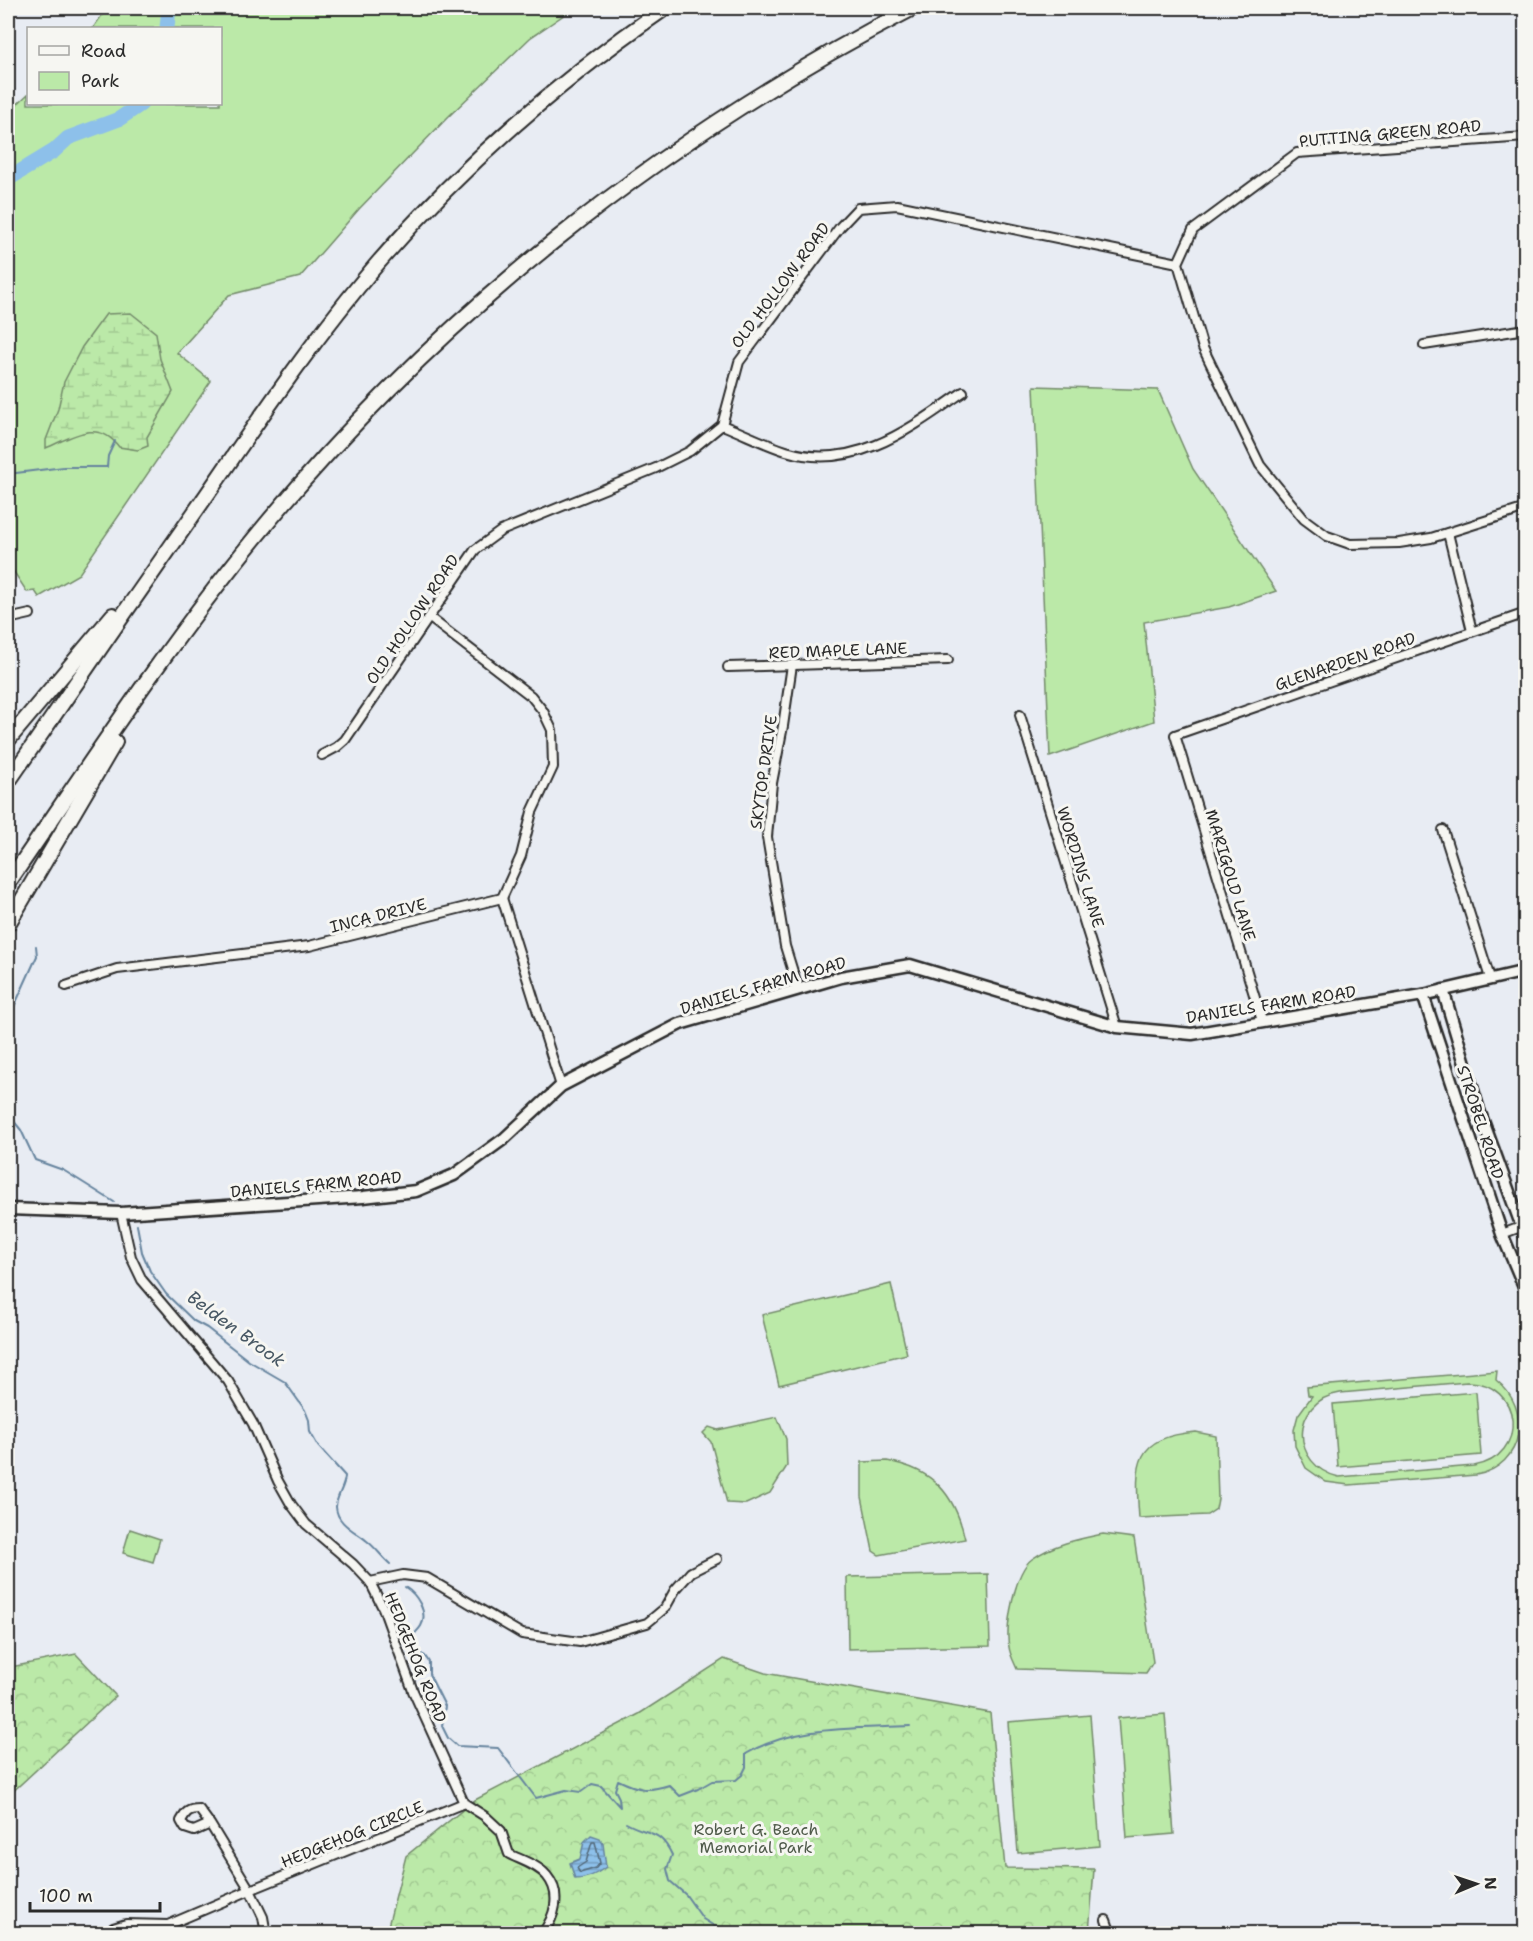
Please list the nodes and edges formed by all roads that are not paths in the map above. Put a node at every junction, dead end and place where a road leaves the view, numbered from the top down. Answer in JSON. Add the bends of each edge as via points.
{"nodes":[{"id":1,"x":665,"y":8,"type":"edge"},
{"id":2,"x":913,"y":8,"type":"edge"},
{"id":3,"x":1526,"y":136,"type":"edge"},
{"id":4,"x":1178,"y":263,"type":"junction"},
{"id":5,"x":1526,"y":329,"type":"edge"},
{"id":6,"x":1424,"y":345,"type":"dead end"},
{"id":7,"x":963,"y":392,"type":"dead end"},
{"id":8,"x":722,"y":424,"type":"junction"},
{"id":9,"x":1526,"y":508,"type":"edge"},
{"id":10,"x":191,"y":517,"type":"junction"},
{"id":11,"x":1448,"y":533,"type":"junction"},
{"id":12,"x":1526,"y":613,"type":"edge"},
{"id":13,"x":30,"y":614,"type":"dead end"},
{"id":14,"x":429,"y":618,"type":"junction"},
{"id":15,"x":8,"y":619,"type":"edge"},
{"id":16,"x":1472,"y":631,"type":"junction"},
{"id":17,"x":177,"y":639,"type":"junction"},
{"id":18,"x":948,"y":660,"type":"dead end"},
{"id":19,"x":792,"y":665,"type":"junction"},
{"id":20,"x":728,"y":667,"type":"dead end"},
{"id":21,"x":1020,"y":715,"type":"dead end"},
{"id":22,"x":1175,"y":735,"type":"joint"},
{"id":23,"x":8,"y":741,"type":"edge"},
{"id":24,"x":322,"y":755,"type":"dead end"},
{"id":25,"x":8,"y":782,"type":"edge"},
{"id":26,"x":1443,"y":830,"type":"dead end"},
{"id":27,"x":8,"y":883,"type":"edge"},
{"id":28,"x":502,"y":898,"type":"junction"},
{"id":29,"x":8,"y":924,"type":"edge"},
{"id":30,"x":1526,"y":971,"type":"edge"},
{"id":31,"x":1490,"y":978,"type":"junction"},
{"id":32,"x":66,"y":986,"type":"dead end"},
{"id":33,"x":798,"y":988,"type":"junction"},
{"id":34,"x":1443,"y":990,"type":"junction"},
{"id":35,"x":1423,"y":995,"type":"junction"},
{"id":36,"x":1262,"y":1022,"type":"junction"},
{"id":37,"x":1117,"y":1027,"type":"junction"},
{"id":38,"x":561,"y":1086,"type":"junction"},
{"id":39,"x":8,"y":1209,"type":"edge"},
{"id":40,"x":121,"y":1213,"type":"junction"},
{"id":41,"x":1524,"y":1230,"type":"edge"},
{"id":42,"x":1502,"y":1234,"type":"junction"},
{"id":43,"x":1526,"y":1291,"type":"edge"},
{"id":44,"x":717,"y":1559,"type":"dead end"},
{"id":45,"x":370,"y":1582,"type":"junction"},
{"id":46,"x":464,"y":1803,"type":"junction"},
{"id":47,"x":210,"y":1824,"type":"dead end"},
{"id":48,"x":250,"y":1890,"type":"junction"},
{"id":49,"x":1106,"y":1920,"type":"dead end"},
{"id":50,"x":111,"y":1934,"type":"edge"},
{"id":51,"x":266,"y":1934,"type":"edge"},
{"id":52,"x":542,"y":1934,"type":"edge"},
{"id":53,"x":1111,"y":1934,"type":"edge"}],
"edges":[{"from":1,"to":10,"type":"highway","via":[[538,105],[408,230],[307,352]]},
{"from":2,"to":17,"type":"highway","via":[[818,59],[710,126],[528,261],[431,348],[340,440],[255,538]]},
{"from":3,"to":4,"type":"street","name":"PUTTING GREEN ROAD","via":[[1297,153],[1193,230]]},
{"from":4,"to":8,"type":"street","name":"OLD HOLLOW ROAD","via":[[897,205],[858,208],[739,362]]},
{"from":4,"to":11,"type":"street","via":[[1212,371],[1260,465],[1304,519],[1327,536],[1350,544],[1399,543]]},
{"from":5,"to":6,"type":"street"},
{"from":7,"to":8,"type":"street","via":[[888,441],[845,456],[787,451]]},
{"from":8,"to":14,"type":"street","name":"OLD HOLLOW ROAD","via":[[681,456],[501,531],[475,550]]},
{"from":9,"to":11,"type":"street"},
{"from":10,"to":23,"type":"highway"},
{"from":10,"to":25,"type":"highway"},
{"from":11,"to":16,"type":"street"},
{"from":12,"to":16,"type":"street","name":"GLENARDEN ROAD"},
{"from":13,"to":15,"type":"street"},
{"from":14,"to":24,"type":"street","name":"OLD HOLLOW ROAD","via":[[345,740]]},
{"from":14,"to":28,"type":"street","via":[[531,696],[552,730],[553,767],[532,812],[521,856]]},
{"from":16,"to":22,"type":"street","name":"GLENARDEN ROAD"},
{"from":17,"to":27,"type":"highway"},
{"from":17,"to":29,"type":"highway"},
{"from":18,"to":19,"type":"street","name":"RED MAPLE LANE"},
{"from":19,"to":20,"type":"street","name":"RED MAPLE LANE"},
{"from":19,"to":33,"type":"street","name":"SKYTOP DRIVE","via":[[767,837],[783,936]]},
{"from":21,"to":37,"type":"street","name":"WORDINS LANE"},
{"from":22,"to":36,"type":"street","name":"MARIGOLD LANE"},
{"from":26,"to":31,"type":"street"},
{"from":28,"to":32,"type":"street","name":"INCA DRIVE","via":[[309,946],[117,969]]},
{"from":28,"to":38,"type":"street"},
{"from":30,"to":31,"type":"main road","name":"DANIELS FARM ROAD"},
{"from":31,"to":34,"type":"main road","name":"DANIELS FARM ROAD"},
{"from":33,"to":37,"type":"main road","name":"DANIELS FARM ROAD","via":[[910,965]]},
{"from":33,"to":38,"type":"main road","name":"DANIELS FARM ROAD","via":[[680,1024]]},
{"from":34,"to":35,"type":"main road","name":"DANIELS FARM ROAD"},
{"from":34,"to":41,"type":"main road","name":"STROBEL ROAD","via":[[1479,1110]]},
{"from":35,"to":36,"type":"main road","name":"DANIELS FARM ROAD"},
{"from":35,"to":42,"type":"main road","name":"STROBEL ROAD"},
{"from":36,"to":37,"type":"main road","name":"DANIELS FARM ROAD","via":[[1192,1034]]},
{"from":38,"to":40,"type":"main road","name":"DANIELS FARM ROAD","via":[[505,1138],[454,1175],[416,1191]]},
{"from":39,"to":40,"type":"main road","name":"DANIELS FARM ROAD"},
{"from":40,"to":45,"type":"street","name":"HEDGEHOG ROAD","via":[[131,1257],[142,1280],[228,1381],[291,1504],[306,1524]]},
{"from":41,"to":42,"type":"street"},
{"from":42,"to":43,"type":"main road","name":"STROBEL ROAD"},
{"from":44,"to":45,"type":"street","via":[[692,1572],[665,1608],[647,1623],[580,1642],[522,1634],[428,1578],[403,1575]]},
{"from":45,"to":46,"type":"street","name":"HEDGEHOG ROAD","via":[[412,1691]]},
{"from":46,"to":48,"type":"street","name":"HEDGEHOG CIRCLE"},
{"from":46,"to":52,"type":"street","via":[[501,1831],[509,1854],[546,1875],[554,1888],[555,1911]]},
{"from":47,"to":48,"type":"street"},
{"from":48,"to":50,"type":"street","name":"HEDGEHOG CIRCLE","via":[[168,1925],[126,1924],[113,1928]]},
{"from":48,"to":51,"type":"street"},
{"from":49,"to":53,"type":"street"}]}
